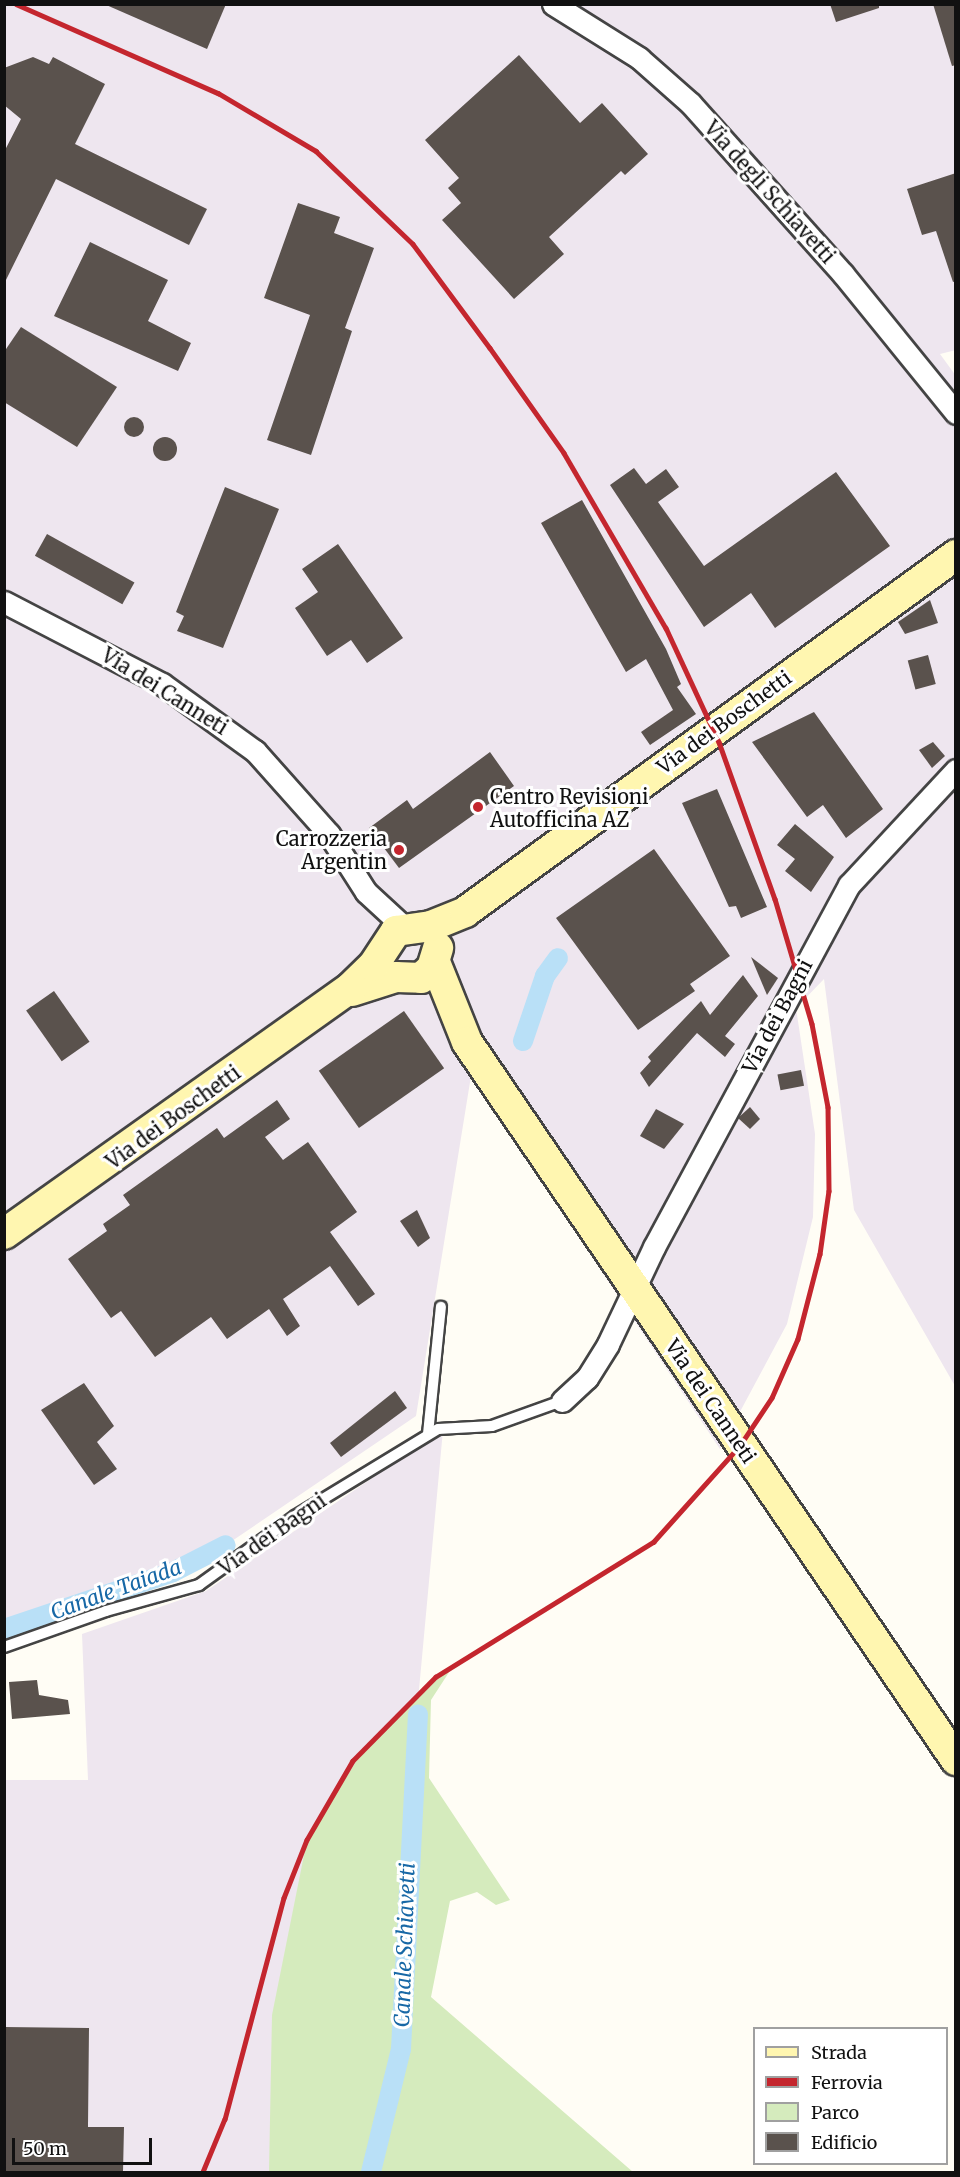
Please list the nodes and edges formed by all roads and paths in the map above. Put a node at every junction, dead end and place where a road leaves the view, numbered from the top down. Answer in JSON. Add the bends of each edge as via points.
{"nodes":[{"id":1,"x":553,"y":4,"type":"edge"},
{"id":2,"x":956,"y":413,"type":"edge"},
{"id":3,"x":956,"y":555,"type":"edge"},
{"id":4,"x":5,"y":602,"type":"edge"},
{"id":5,"x":956,"y":770,"type":"edge"},
{"id":6,"x":465,"y":912,"type":"junction"},
{"id":7,"x":400,"y":952,"type":"junction"},
{"id":8,"x":436,"y":957,"type":"junction"},
{"id":9,"x":467,"y":1042,"type":"junction"},
{"id":10,"x":5,"y":1234,"type":"edge"},
{"id":11,"x":636,"y":1288,"type":"junction"},
{"id":12,"x":441,"y":1307,"type":"dead end"},
{"id":13,"x":561,"y":1401,"type":"joint"},
{"id":14,"x":433,"y":1431,"type":"junction"},
{"id":15,"x":4,"y":1647,"type":"edge"},
{"id":16,"x":956,"y":1760,"type":"edge"}],
"edges":[{"from":1,"to":2,"type":"street","name":"Via degli Schiavetti","via":[[639,58],[691,104],[843,274]]},
{"from":3,"to":6,"type":"street","name":"Via dei Boschetti"},
{"from":4,"to":7,"type":"street","name":"Via dei Canneti","via":[[162,684],[255,751],[329,834]]},
{"from":5,"to":11,"type":"street","name":"Via dei Bagni","via":[[849,885]]},
{"from":6,"to":7,"type":"street","name":"Via dei Boschetti"},
{"from":6,"to":8,"type":"street","name":"Via dei Boschetti"},
{"from":7,"to":8,"type":"street","via":[[431,937]]},
{"from":7,"to":9,"type":"street","name":"Via dei Canneti"},
{"from":7,"to":10,"type":"street","name":"Via dei Boschetti"},
{"from":8,"to":9,"type":"street","name":"Via dei Canneti","via":[[440,986]]},
{"from":9,"to":11,"type":"street","name":"Via dei Canneti"},
{"from":11,"to":13,"type":"street","name":"Via dei Bagni","via":[[587,1378]]},
{"from":11,"to":16,"type":"street","name":"Via dei Canneti"},
{"from":12,"to":14,"type":"lane"},
{"from":13,"to":14,"type":"lane","via":[[492,1426]]},
{"from":14,"to":15,"type":"lane","name":"Via dei Bagni","via":[[295,1516],[199,1585]]}]}
